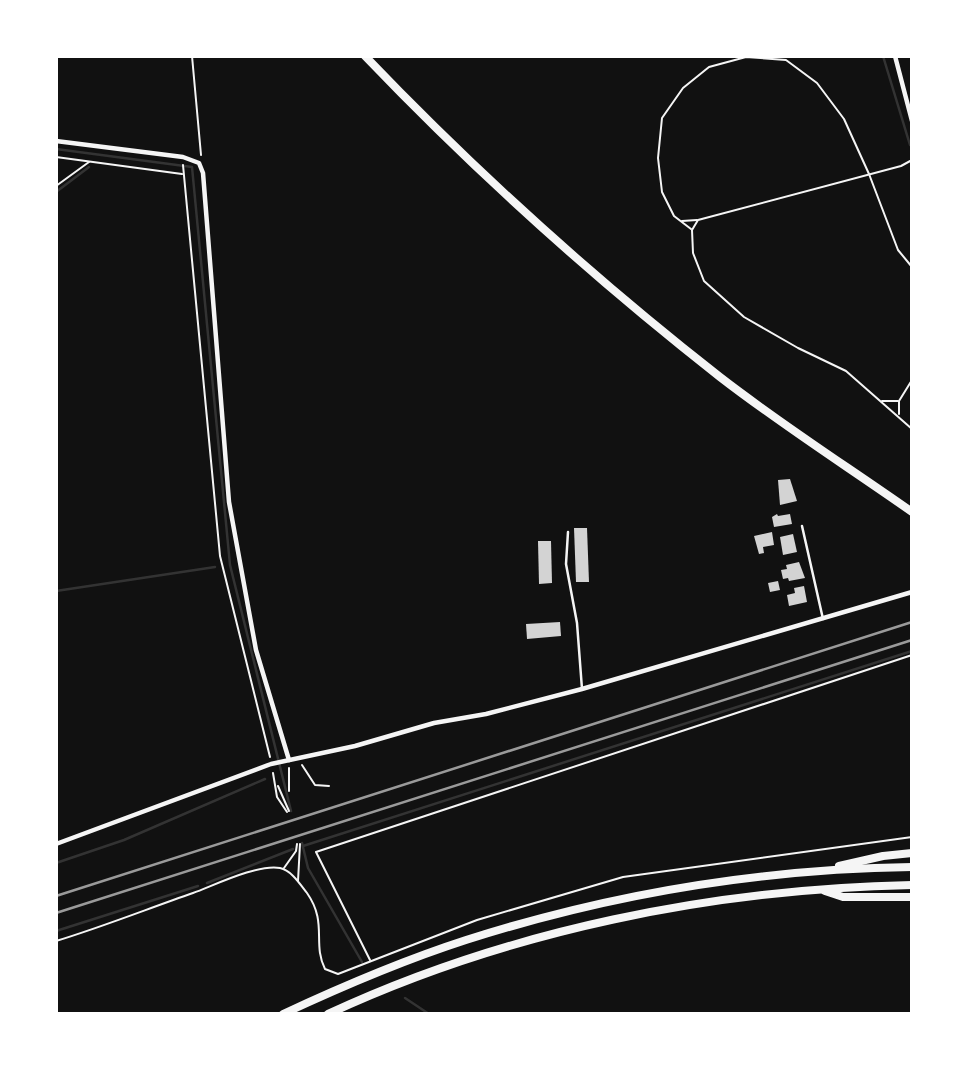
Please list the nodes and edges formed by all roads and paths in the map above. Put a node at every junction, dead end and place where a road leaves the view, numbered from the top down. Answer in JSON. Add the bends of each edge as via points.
{"nodes":[{"id":1,"x":192,"y":56,"type":"edge"},
{"id":2,"x":365,"y":56,"type":"edge"},
{"id":3,"x":895,"y":56,"type":"edge"},
{"id":4,"x":912,"y":121,"type":"edge"},
{"id":5,"x":56,"y":141,"type":"edge"},
{"id":6,"x":56,"y":157,"type":"edge"},
{"id":7,"x":183,"y":157,"type":"junction"},
{"id":8,"x":912,"y":160,"type":"edge"},
{"id":9,"x":90,"y":162,"type":"junction"},
{"id":10,"x":199,"y":163,"type":"junction"},
{"id":11,"x":183,"y":174,"type":"junction"},
{"id":12,"x":869,"y":174,"type":"junction"},
{"id":13,"x":56,"y":186,"type":"edge"},
{"id":14,"x":698,"y":220,"type":"junction"},
{"id":15,"x":681,"y":221,"type":"junction"},
{"id":16,"x":692,"y":230,"type":"junction"},
{"id":17,"x":912,"y":267,"type":"edge"},
{"id":18,"x":912,"y":380,"type":"edge"},
{"id":19,"x":882,"y":401,"type":"junction"},
{"id":20,"x":899,"y":401,"type":"junction"},
{"id":21,"x":899,"y":415,"type":"junction"},
{"id":22,"x":912,"y":429,"type":"edge"},
{"id":23,"x":912,"y":512,"type":"edge"},
{"id":24,"x":802,"y":526,"type":"dead end"},
{"id":25,"x":568,"y":532,"type":"dead end"},
{"id":26,"x":912,"y":592,"type":"edge"},
{"id":27,"x":823,"y":619,"type":"junction"},
{"id":28,"x":912,"y":655,"type":"edge"},
{"id":29,"x":582,"y":689,"type":"junction"},
{"id":30,"x":298,"y":758,"type":"junction"},
{"id":31,"x":286,"y":761,"type":"junction"},
{"id":32,"x":271,"y":764,"type":"junction"},
{"id":33,"x":329,"y":786,"type":"dead end"},
{"id":34,"x":289,"y":791,"type":"dead end"},
{"id":35,"x":288,"y":811,"type":"dead end"},
{"id":36,"x":912,"y":837,"type":"edge"},
{"id":37,"x":56,"y":844,"type":"edge"},
{"id":38,"x":912,"y":853,"type":"edge"},
{"id":39,"x":912,"y":867,"type":"edge"},
{"id":40,"x":283,"y":869,"type":"junction"},
{"id":41,"x":819,"y":871,"type":"junction"},
{"id":42,"x":298,"y":882,"type":"junction"},
{"id":43,"x":912,"y":885,"type":"edge"},
{"id":44,"x":821,"y":889,"type":"junction"},
{"id":45,"x":912,"y":897,"type":"edge"},
{"id":46,"x":56,"y":941,"type":"edge"},
{"id":47,"x":371,"y":962,"type":"junction"},
{"id":48,"x":283,"y":1014,"type":"edge"},
{"id":49,"x":328,"y":1014,"type":"edge"}],
"edges":[{"from":1,"to":10,"type":"path","via":[[203,152]]},
{"from":2,"to":23,"type":"highway","via":[[468,159],[601,280],[762,408]]},
{"from":3,"to":4,"type":"street"},
{"from":5,"to":7,"type":"street"},
{"from":6,"to":9,"type":"path"},
{"from":7,"to":10,"type":"street"},
{"from":7,"to":11,"type":"path"},
{"from":8,"to":12,"type":"path"},
{"from":9,"to":11,"type":"path"},
{"from":9,"to":13,"type":"path"},
{"from":10,"to":31,"type":"street","via":[[229,502],[257,650]]},
{"from":11,"to":32,"type":"path","via":[[220,555]]},
{"from":12,"to":14,"type":"path"},
{"from":12,"to":15,"type":"path","via":[[844,119],[817,83],[786,60],[746,57],[709,67],[683,88],[662,118],[658,158],[662,192]]},
{"from":12,"to":17,"type":"path","via":[[898,250]]},
{"from":14,"to":15,"type":"path"},
{"from":14,"to":16,"type":"path"},
{"from":15,"to":16,"type":"path"},
{"from":16,"to":19,"type":"path","via":[[693,253],[704,281],[744,317],[846,371]]},
{"from":18,"to":20,"type":"path"},
{"from":19,"to":20,"type":"path"},
{"from":19,"to":21,"type":"path"},
{"from":20,"to":21,"type":"path"},
{"from":21,"to":22,"type":"path"},
{"from":24,"to":27,"type":"lane"},
{"from":25,"to":29,"type":"lane","via":[[566,564]]},
{"from":26,"to":27,"type":"street"},
{"from":27,"to":29,"type":"street"},
{"from":28,"to":47,"type":"path","via":[[316,852]]},
{"from":29,"to":30,"type":"street"},
{"from":30,"to":31,"type":"street"},
{"from":30,"to":33,"type":"path","via":[[315,785]]},
{"from":31,"to":32,"type":"street"},
{"from":31,"to":34,"type":"path"},
{"from":32,"to":35,"type":"path"},
{"from":32,"to":37,"type":"street"},
{"from":36,"to":47,"type":"path","via":[[623,877],[477,920]]},
{"from":38,"to":41,"type":"highway"},
{"from":39,"to":41,"type":"highway"},
{"from":40,"to":42,"type":"path"},
{"from":40,"to":42,"type":"path","via":[[298,844]]},
{"from":40,"to":46,"type":"path","via":[[263,868]]},
{"from":41,"to":48,"type":"highway","via":[[697,885],[589,906],[466,940]]},
{"from":42,"to":47,"type":"path","via":[[316,908],[325,969],[338,974]]},
{"from":43,"to":44,"type":"highway"},
{"from":44,"to":45,"type":"highway","via":[[843,897]]},
{"from":44,"to":49,"type":"highway","via":[[699,904],[594,924],[472,958]]}]}
